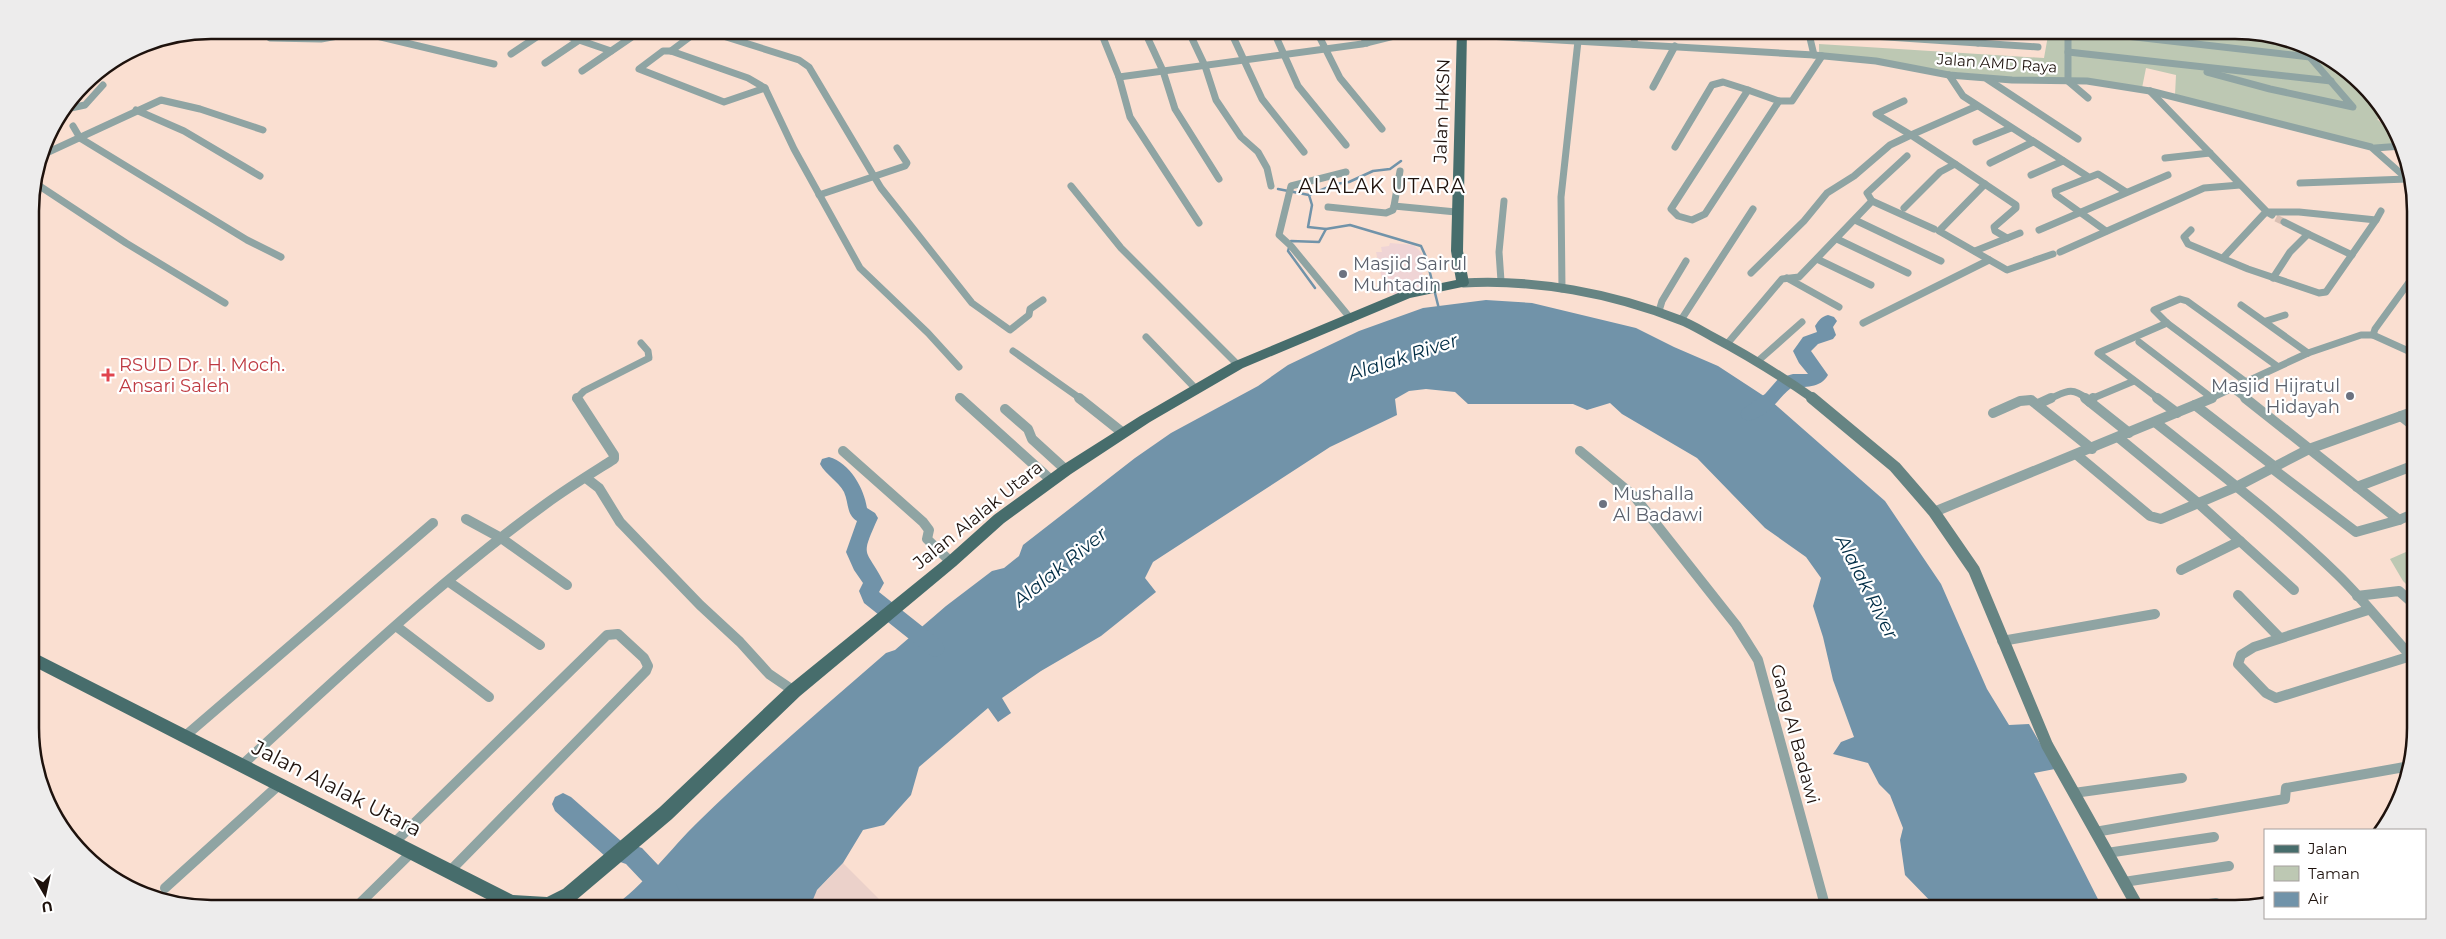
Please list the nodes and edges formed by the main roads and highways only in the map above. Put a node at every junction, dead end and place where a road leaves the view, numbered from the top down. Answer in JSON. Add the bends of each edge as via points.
{"nodes":[{"id":1,"x":1462,"y":39,"type":"edge"},
{"id":2,"x":1463,"y":283,"type":"joint"},
{"id":3,"x":39,"y":662,"type":"edge"},
{"id":4,"x":506,"y":900,"type":"edge"},
{"id":5,"x":559,"y":900,"type":"edge"}],
"edges":[{"from":1,"to":2,"type":"main road","name":"Jalan HKSN","via":[[1456,212],[1457,251]]},
{"from":2,"to":5,"type":"main road","name":"Jalan Alalak Utara","via":[[1423,290],[1238,365],[1051,480],[999,519],[794,691],[622,851]]},
{"from":3,"to":4,"type":"main road","name":"Jalan Alalak Utara"}]}
